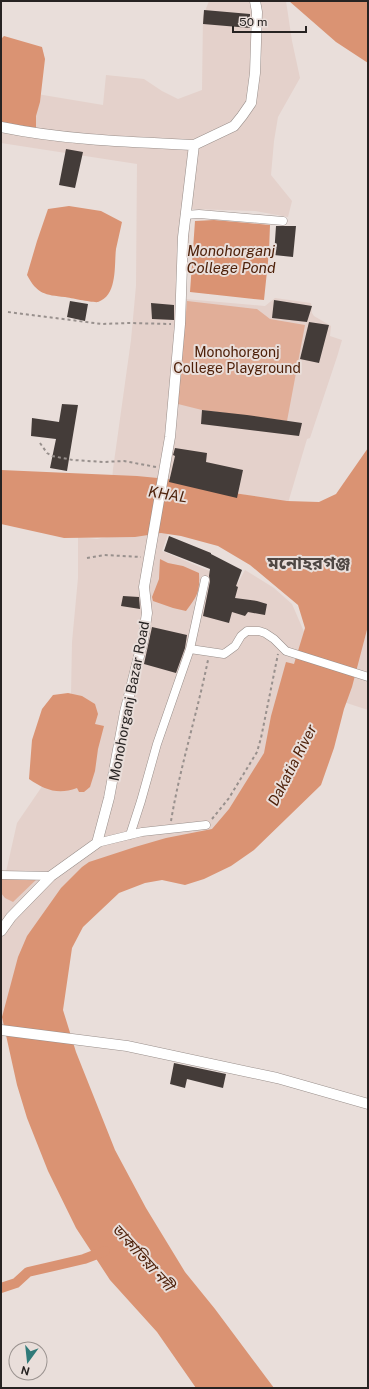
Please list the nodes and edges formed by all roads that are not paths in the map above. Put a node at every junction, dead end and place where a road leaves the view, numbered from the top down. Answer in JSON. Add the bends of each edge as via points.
{"nodes":[{"id":1,"x":255,"y":1,"type":"edge"},
{"id":2,"x":1,"y":127,"type":"edge"},
{"id":3,"x":194,"y":145,"type":"junction"},
{"id":4,"x":185,"y":215,"type":"junction"},
{"id":5,"x":283,"y":221,"type":"dead end"},
{"id":6,"x":205,"y":580,"type":"dead end"},
{"id":7,"x":190,"y":649,"type":"junction"},
{"id":8,"x":368,"y":677,"type":"edge"},
{"id":9,"x":206,"y":825,"type":"road end"},
{"id":10,"x":130,"y":835,"type":"junction"},
{"id":11,"x":97,"y":844,"type":"junction"},
{"id":12,"x":1,"y":875,"type":"edge"},
{"id":13,"x":51,"y":876,"type":"junction"},
{"id":14,"x":1,"y":931,"type":"edge"},
{"id":15,"x":1,"y":1030,"type":"edge"},
{"id":16,"x":368,"y":1104,"type":"edge"}],
"edges":[{"from":1,"to":3,"type":"street","via":[[255,73],[251,103],[234,126]]},
{"from":2,"to":3,"type":"street","via":[[82,138]]},
{"from":3,"to":4,"type":"street","name":"Monohorganj Bazar Road"},
{"from":4,"to":5,"type":"street"},
{"from":4,"to":11,"type":"street","name":"Monohorganj Bazar Road","via":[[180,324],[170,437],[144,587],[146,613],[143,640]]},
{"from":6,"to":7,"type":"street"},
{"from":7,"to":8,"type":"street","via":[[224,654],[235,646],[247,631],[259,631],[283,648]]},
{"from":7,"to":10,"type":"street","via":[[157,744]]},
{"from":9,"to":10,"type":"street"},
{"from":10,"to":11,"type":"street"},
{"from":11,"to":13,"type":"street"},
{"from":12,"to":13,"type":"street"},
{"from":13,"to":14,"type":"street","via":[[11,917]]},
{"from":15,"to":16,"type":"street","via":[[127,1046],[277,1078]]}]}
